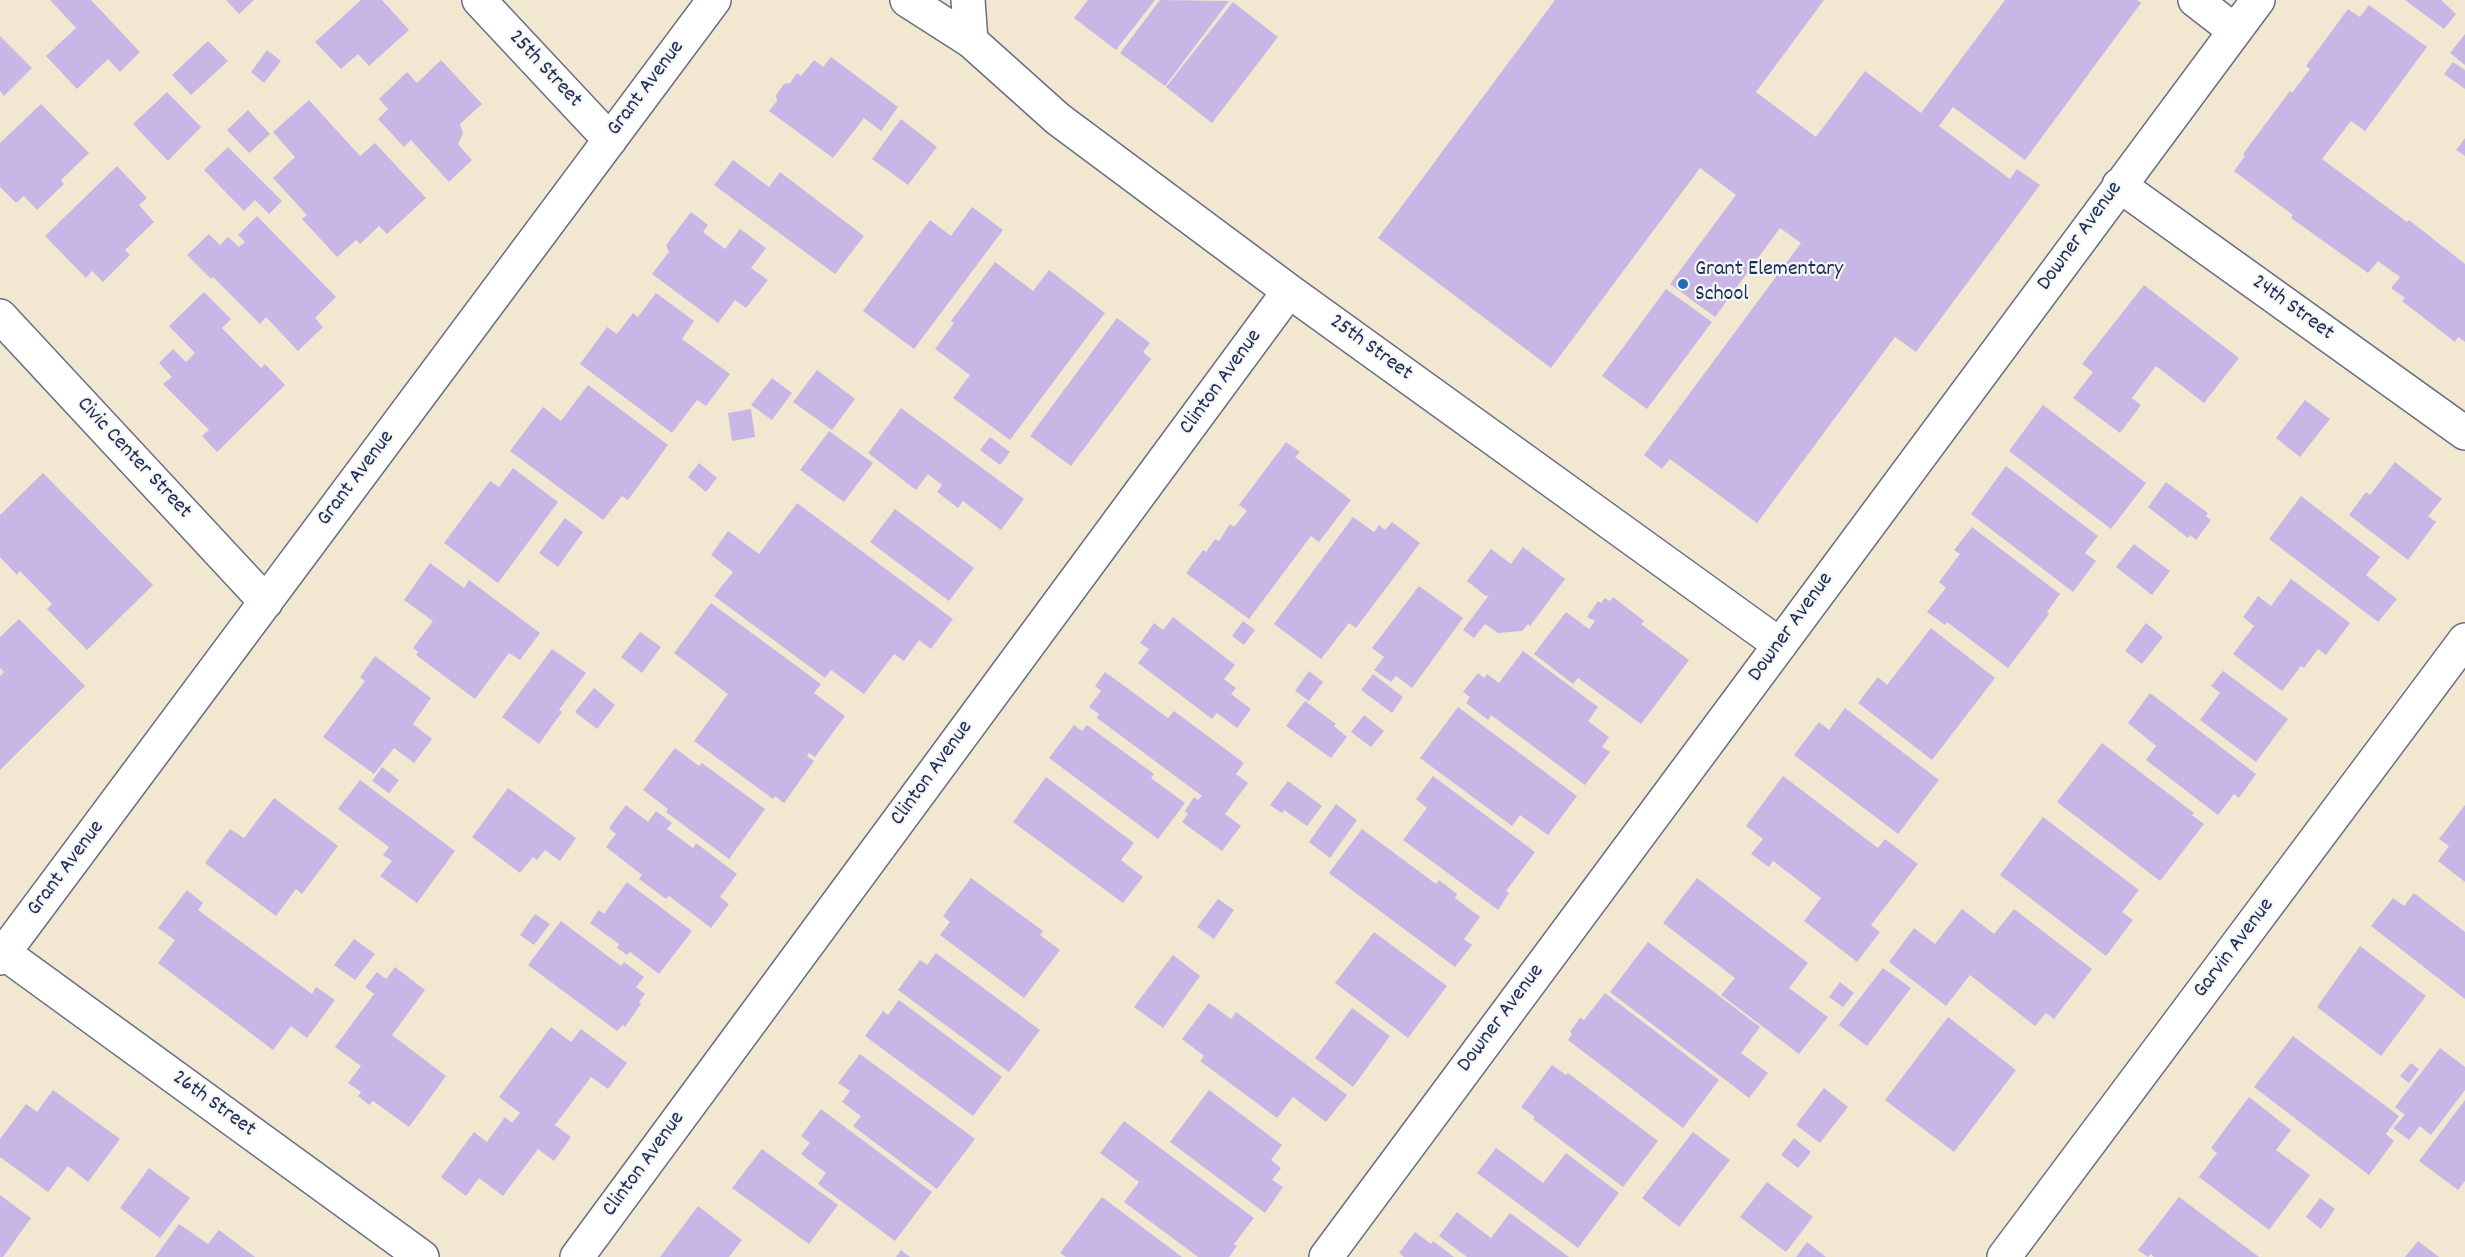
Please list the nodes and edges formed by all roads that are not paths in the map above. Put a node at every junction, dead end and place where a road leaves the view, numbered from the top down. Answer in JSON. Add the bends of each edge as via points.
{"nodes":[{"id":1,"x":479,"y":0,"type":"edge"},
{"id":2,"x":714,"y":0,"type":"edge"},
{"id":3,"x":907,"y":0,"type":"edge"},
{"id":4,"x":968,"y":0,"type":"edge"},
{"id":5,"x":2195,"y":0,"type":"edge"},
{"id":6,"x":2258,"y":0,"type":"edge"},
{"id":7,"x":2235,"y":31,"type":"junction"},
{"id":8,"x":971,"y":41,"type":"junction"},
{"id":9,"x":610,"y":140,"type":"junction"},
{"id":10,"x":2119,"y":185,"type":"junction"},
{"id":11,"x":1289,"y":291,"type":"junction"},
{"id":12,"x":0,"y":316,"type":"edge"},
{"id":13,"x":2465,"y":433,"type":"edge"},
{"id":14,"x":266,"y":602,"type":"junction"},
{"id":15,"x":2465,"y":640,"type":"edge"},
{"id":16,"x":1780,"y":645,"type":"junction"},
{"id":17,"x":2,"y":956,"type":"edge"},
{"id":18,"x":422,"y":1257,"type":"edge"},
{"id":19,"x":577,"y":1257,"type":"edge"},
{"id":20,"x":1326,"y":1257,"type":"edge"},
{"id":21,"x":2004,"y":1257,"type":"edge"}],
"edges":[{"from":1,"to":9,"type":"street","name":"25th Street"},
{"from":2,"to":9,"type":"street","name":"Grant Avenue"},
{"from":3,"to":8,"type":"street","name":"25th Street"},
{"from":4,"to":8,"type":"street"},
{"from":5,"to":7,"type":"street"},
{"from":6,"to":7,"type":"street","name":"Downer Avenue"},
{"from":7,"to":10,"type":"street","name":"Downer Avenue"},
{"from":8,"to":11,"type":"street","name":"25th Street","via":[[1058,119]]},
{"from":9,"to":14,"type":"street","name":"Grant Avenue"},
{"from":10,"to":13,"type":"street","name":"24th Street"},
{"from":10,"to":16,"type":"street","name":"Downer Avenue"},
{"from":11,"to":16,"type":"street","name":"25th Street"},
{"from":11,"to":19,"type":"street","name":"Clinton Avenue"},
{"from":12,"to":14,"type":"street","name":"Civic Center Street"},
{"from":14,"to":17,"type":"street","name":"Grant Avenue"},
{"from":15,"to":21,"type":"street","name":"Garvin Avenue"},
{"from":16,"to":20,"type":"street","name":"Downer Avenue"},
{"from":17,"to":18,"type":"street","name":"26th Street"}]}
